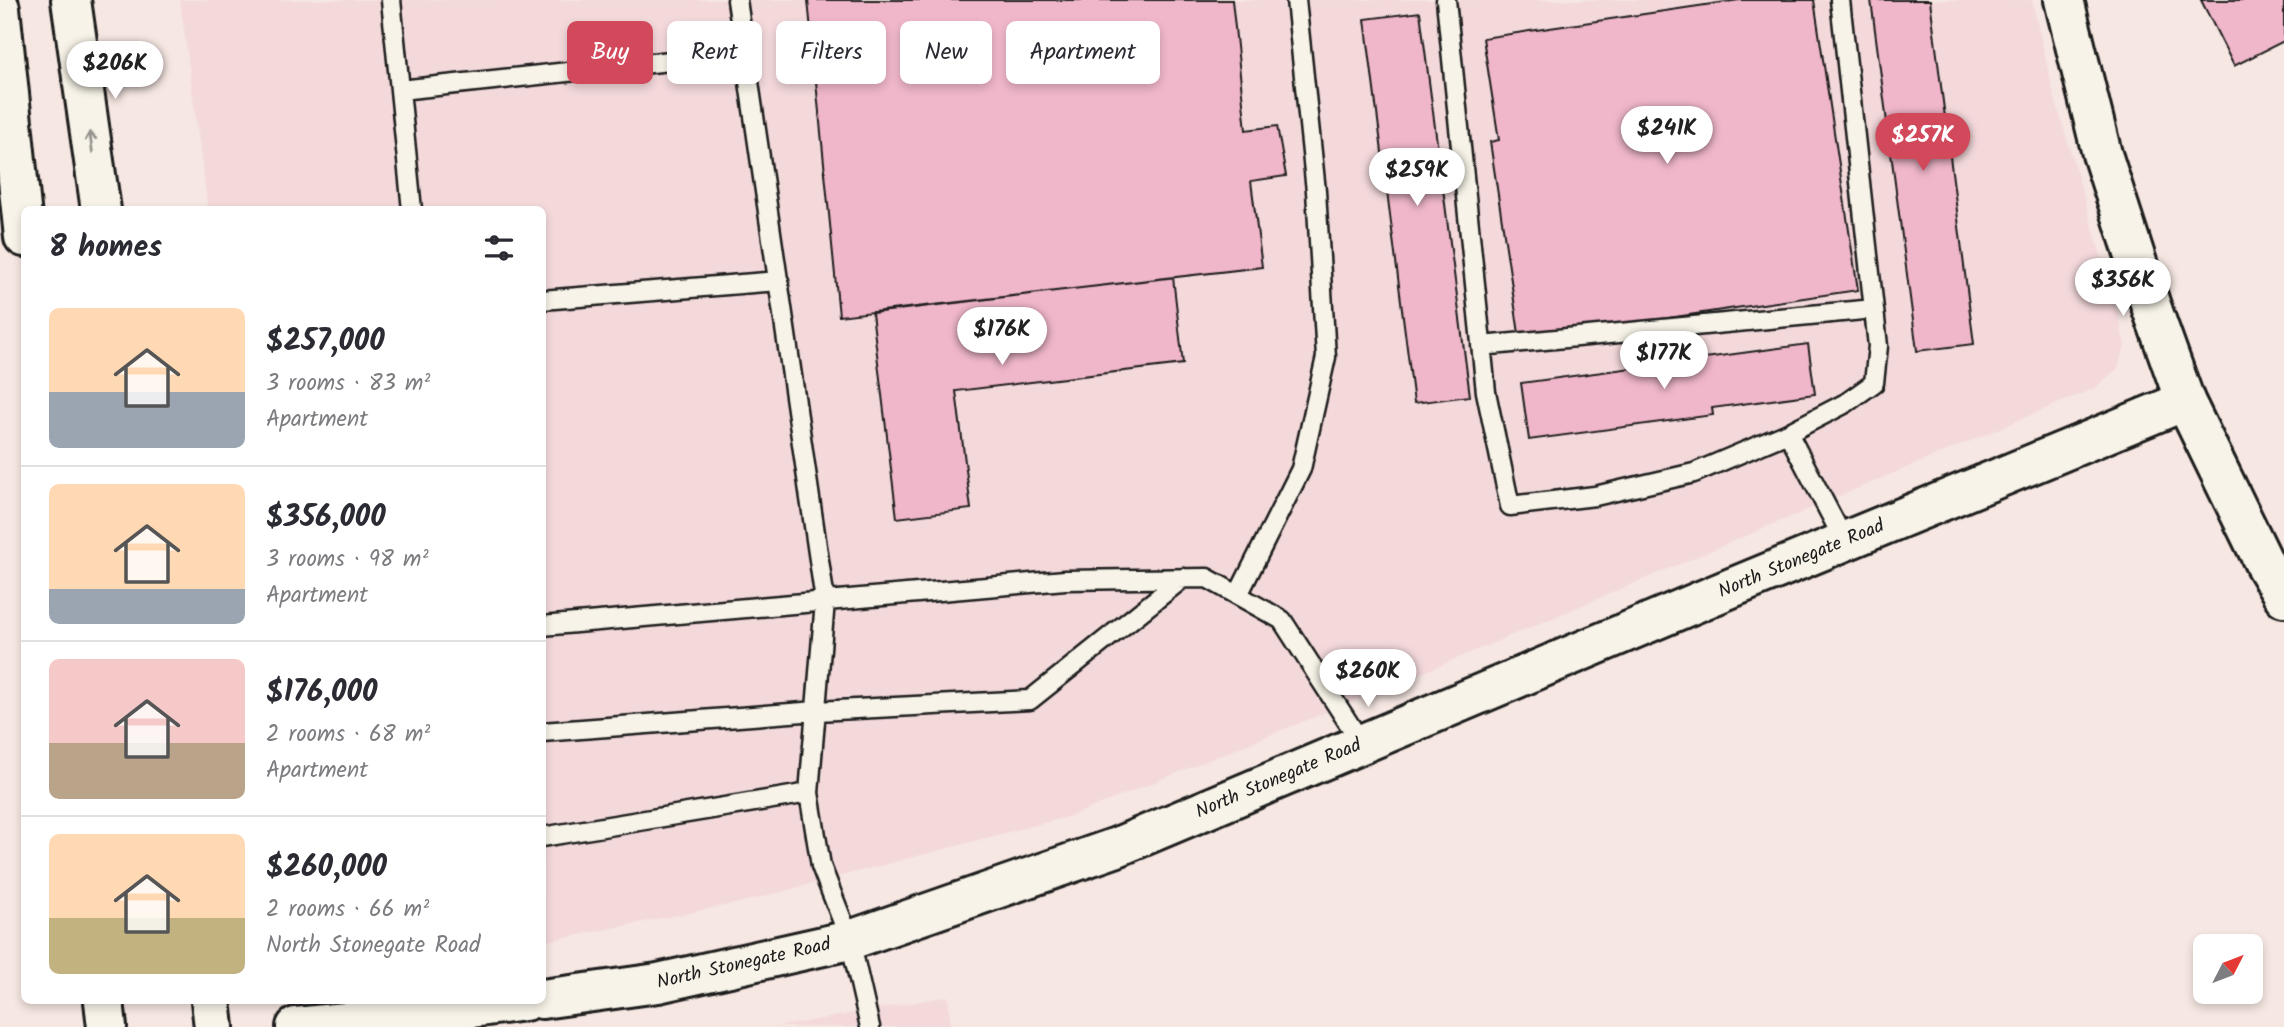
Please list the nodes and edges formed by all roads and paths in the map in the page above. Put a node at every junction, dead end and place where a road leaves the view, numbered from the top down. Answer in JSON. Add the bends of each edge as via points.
{"nodes":[{"id":1,"x":71,"y":0,"type":"edge"},
{"id":2,"x":391,"y":0,"type":"edge"},
{"id":3,"x":737,"y":0,"type":"edge"},
{"id":4,"x":1296,"y":0,"type":"edge"},
{"id":5,"x":1446,"y":0,"type":"edge"},
{"id":6,"x":1840,"y":0,"type":"edge"},
{"id":7,"x":2064,"y":0,"type":"edge"},
{"id":8,"x":0,"y":8,"type":"edge"},
{"id":9,"x":740,"y":21,"type":"edge"},
{"id":10,"x":667,"y":61,"type":"edge"},
{"id":11,"x":750,"y":84,"type":"edge"},
{"id":12,"x":400,"y":90,"type":"junction"},
{"id":13,"x":100,"y":206,"type":"edge"},
{"id":14,"x":412,"y":206,"type":"edge"},
{"id":15,"x":21,"y":208,"type":"edge"},
{"id":16,"x":779,"y":281,"type":"junction"},
{"id":17,"x":546,"y":300,"type":"edge"},
{"id":18,"x":1874,"y":309,"type":"junction"},
{"id":19,"x":1481,"y":346,"type":"junction"},
{"id":20,"x":2185,"y":401,"type":"junction"},
{"id":21,"x":1787,"y":433,"type":"junction"},
{"id":22,"x":1845,"y":542,"type":"junction"},
{"id":23,"x":1184,"y":578,"type":"junction"},
{"id":24,"x":1238,"y":595,"type":"junction"},
{"id":25,"x":2284,"y":597,"type":"edge"},
{"id":26,"x":825,"y":601,"type":"junction"},
{"id":27,"x":546,"y":626,"type":"edge"},
{"id":28,"x":817,"y":711,"type":"junction"},
{"id":29,"x":546,"y":732,"type":"edge"},
{"id":30,"x":1362,"y":744,"type":"junction"},
{"id":31,"x":809,"y":793,"type":"junction"},
{"id":32,"x":546,"y":836,"type":"edge"},
{"id":33,"x":850,"y":940,"type":"junction"},
{"id":34,"x":546,"y":998,"type":"edge"},
{"id":35,"x":104,"y":1004,"type":"edge"},
{"id":36,"x":211,"y":1004,"type":"edge"},
{"id":37,"x":502,"y":1004,"type":"edge"},
{"id":38,"x":107,"y":1027,"type":"edge"},
{"id":39,"x":214,"y":1027,"type":"edge"},
{"id":40,"x":296,"y":1027,"type":"edge"},
{"id":41,"x":870,"y":1027,"type":"edge"}],
"edges":[{"from":13,"to":1,"type":"street","one_way":true},
{"from":2,"to":12,"type":"lane"},
{"from":3,"to":9,"type":"lane"},
{"from":4,"to":24,"type":"lane","via":[[1316,191],[1326,357],[1301,469]]},
{"from":5,"to":19,"type":"lane"},
{"from":6,"to":18,"type":"lane"},
{"from":7,"to":20,"type":"street","via":[[2102,154]]},
{"from":8,"to":15,"type":"street"},
{"from":10,"to":12,"type":"lane"},
{"from":11,"to":16,"type":"lane"},
{"from":12,"to":14,"type":"lane"},
{"from":16,"to":17,"type":"lane"},
{"from":16,"to":26,"type":"lane"},
{"from":18,"to":19,"type":"lane"},
{"from":18,"to":21,"type":"lane","via":[[1878,345],[1874,383]]},
{"from":19,"to":21,"type":"lane","via":[[1510,506],[1595,496],[1694,473]]},
{"from":20,"to":22,"type":"street","name":"North Stonegate Road"},
{"from":20,"to":25,"type":"street"},
{"from":21,"to":22,"type":"lane"},
{"from":22,"to":30,"type":"street","name":"North Stonegate Road"},
{"from":23,"to":24,"type":"lane","via":[[1207,578]]},
{"from":23,"to":26,"type":"lane","via":[[1065,580]]},
{"from":23,"to":28,"type":"lane","via":[[1030,700]]},
{"from":24,"to":30,"type":"lane","via":[[1282,620]]},
{"from":26,"to":27,"type":"lane"},
{"from":26,"to":28,"type":"lane"},
{"from":28,"to":29,"type":"lane"},
{"from":28,"to":31,"type":"lane"},
{"from":30,"to":33,"type":"street","name":"North Stonegate Road","via":[[1118,847]]},
{"from":31,"to":32,"type":"lane"},
{"from":31,"to":33,"type":"lane","via":[[821,866]]},
{"from":33,"to":34,"type":"street","name":"North Stonegate Road","via":[[658,983]]},
{"from":33,"to":41,"type":"lane"},
{"from":35,"to":38,"type":"street"},
{"from":36,"to":39,"type":"street"},
{"from":37,"to":40,"type":"street"}]}
